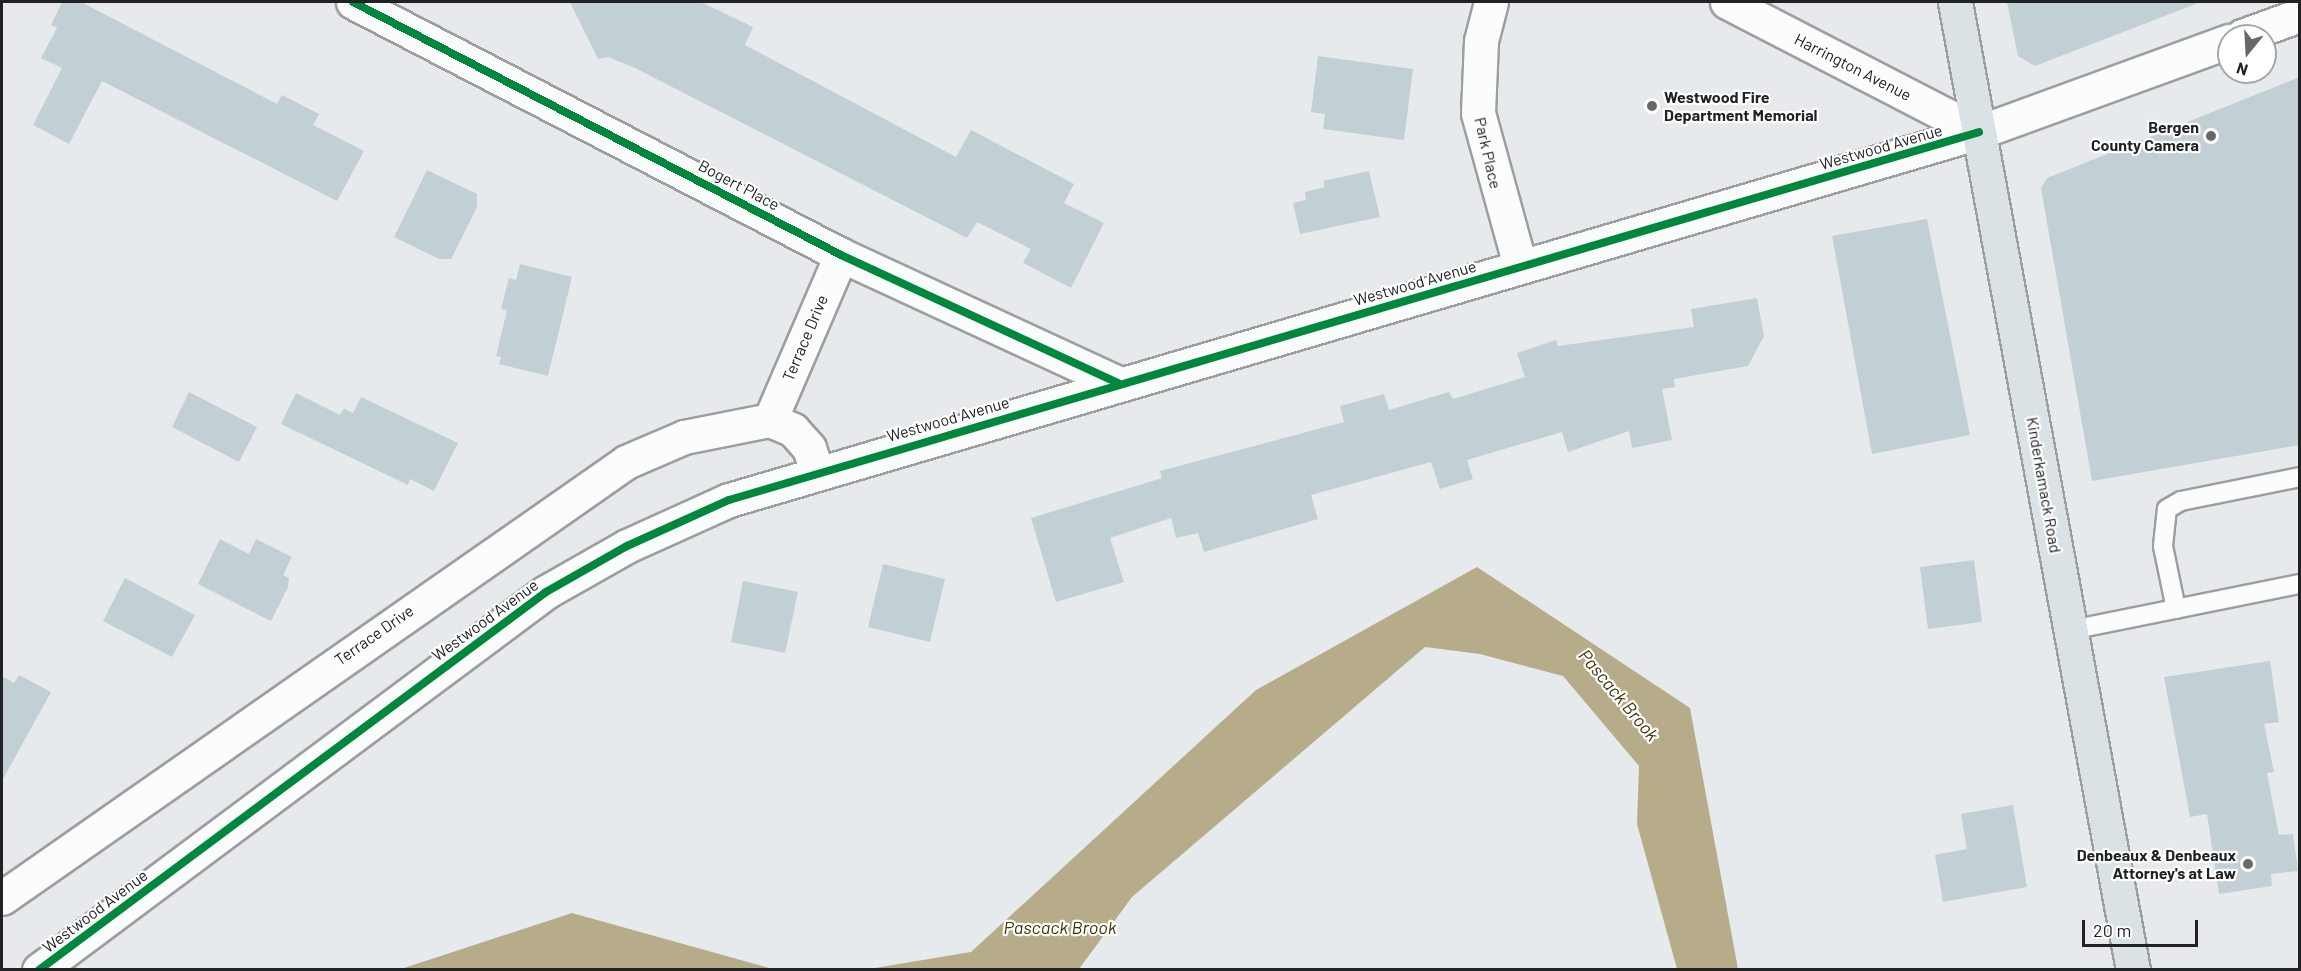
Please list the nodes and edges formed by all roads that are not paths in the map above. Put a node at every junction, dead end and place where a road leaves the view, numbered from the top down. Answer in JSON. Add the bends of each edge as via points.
{"nodes":[{"id":1,"x":353,"y":2,"type":"edge"},
{"id":2,"x":1491,"y":2,"type":"edge"},
{"id":3,"x":1727,"y":2,"type":"edge"},
{"id":4,"x":1955,"y":2,"type":"edge"},
{"id":5,"x":2300,"y":15,"type":"edge"},
{"id":6,"x":2275,"y":24,"type":"edge"},
{"id":7,"x":2217,"y":45,"type":"edge"},
{"id":8,"x":1979,"y":132,"type":"junction"},
{"id":9,"x":841,"y":255,"type":"junction"},
{"id":10,"x":1520,"y":266,"type":"junction"},
{"id":11,"x":1118,"y":383,"type":"junction"},
{"id":12,"x":770,"y":420,"type":"junction"},
{"id":13,"x":818,"y":471,"type":"junction"},
{"id":14,"x":2300,"y":477,"type":"edge"},
{"id":15,"x":2300,"y":585,"type":"edge"},
{"id":16,"x":2176,"y":609,"type":"junction"},
{"id":17,"x":2071,"y":630,"type":"junction"},
{"id":18,"x":2,"y":898,"type":"edge"},
{"id":19,"x":39,"y":969,"type":"edge"},
{"id":20,"x":2133,"y":969,"type":"edge"}],
"edges":[{"from":1,"to":9,"type":"street","name":"Bogert Place"},
{"from":2,"to":10,"type":"street","name":"Park Place","via":[[1481,41],[1478,113]]},
{"from":3,"to":8,"type":"street","name":"Harrington Avenue"},
{"from":4,"to":8,"type":"main road","name":"Kinderkamack Road"},
{"from":5,"to":6,"type":"street"},
{"from":7,"to":8,"type":"street","name":"Westwood Avenue"},
{"from":8,"to":10,"type":"street","name":"Westwood Avenue"},
{"from":8,"to":17,"type":"main road","name":"Kinderkamack Road"},
{"from":9,"to":11,"type":"street","name":"Bogert Place"},
{"from":9,"to":12,"type":"street","name":"Terrace Drive"},
{"from":10,"to":11,"type":"street","name":"Westwood Avenue"},
{"from":11,"to":13,"type":"street","name":"Westwood Avenue"},
{"from":12,"to":13,"type":"street","via":[[793,430],[810,448]]},
{"from":12,"to":18,"type":"street","name":"Terrace Drive","via":[[738,423],[684,437],[626,462]]},
{"from":13,"to":19,"type":"street","name":"Westwood Avenue","via":[[729,500],[627,546],[546,592]]},
{"from":14,"to":16,"type":"lane","via":[[2181,501],[2167,508],[2163,546]]},
{"from":15,"to":16,"type":"lane"},
{"from":16,"to":17,"type":"lane"},
{"from":17,"to":20,"type":"main road","name":"Kinderkamack Road"}]}
